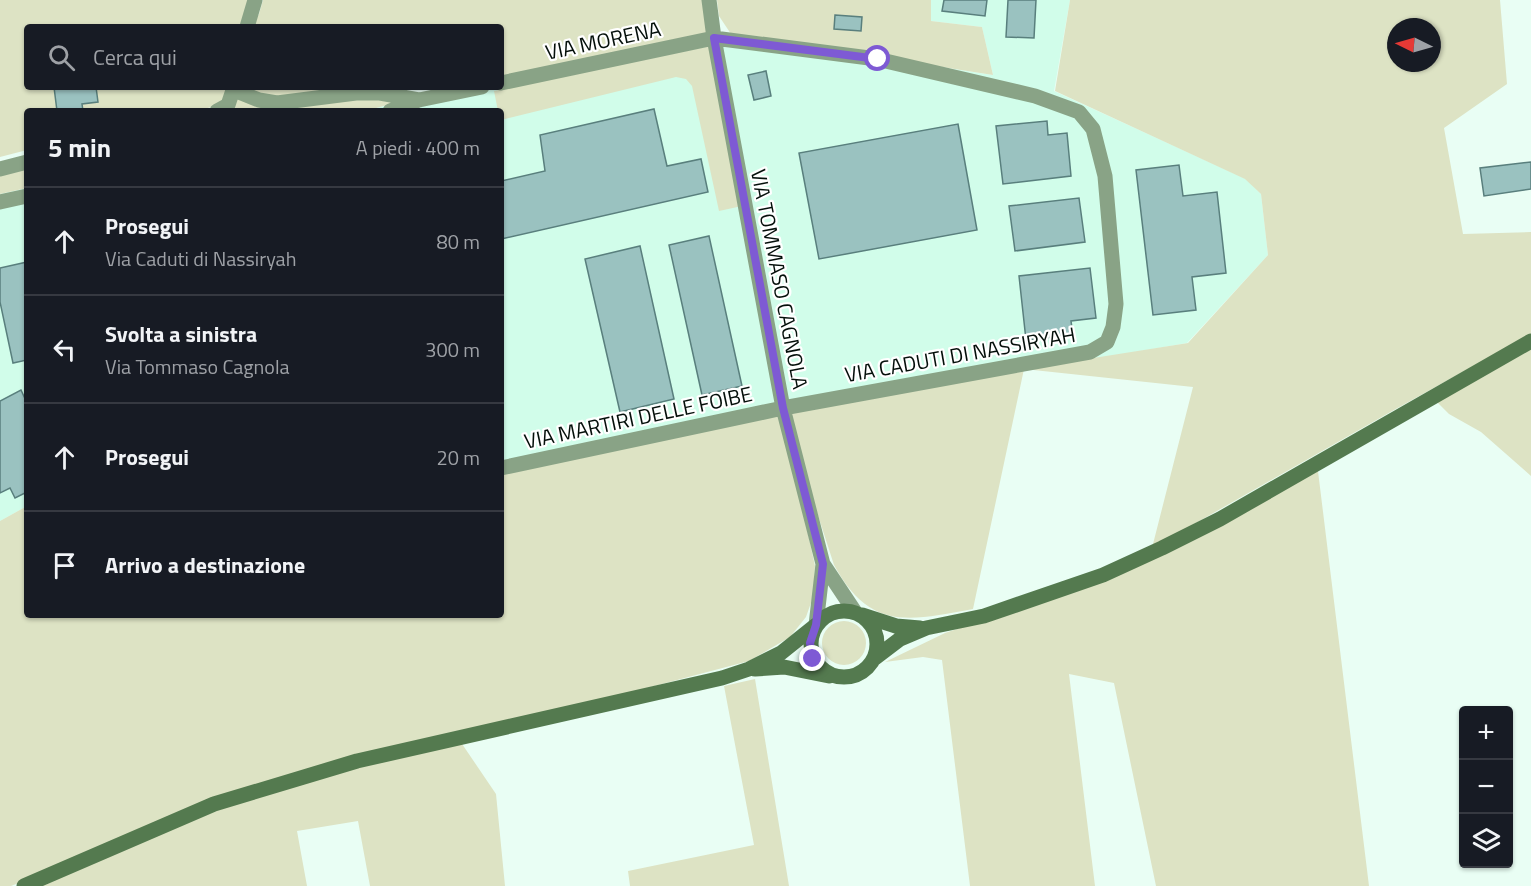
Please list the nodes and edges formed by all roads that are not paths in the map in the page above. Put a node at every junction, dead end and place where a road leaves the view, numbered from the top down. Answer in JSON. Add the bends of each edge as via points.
{"nodes":[{"id":1,"x":255,"y":0,"type":"edge"},
{"id":2,"x":709,"y":0,"type":"edge"},
{"id":3,"x":248,"y":24,"type":"edge"},
{"id":4,"x":714,"y":38,"type":"junction"},
{"id":5,"x":504,"y":82,"type":"edge"},
{"id":6,"x":233,"y":90,"type":"edge"},
{"id":7,"x":238,"y":90,"type":"edge"},
{"id":8,"x":467,"y":90,"type":"edge"},
{"id":9,"x":419,"y":100,"type":"junction"},
{"id":10,"x":222,"y":108,"type":"edge"},
{"id":11,"x":398,"y":108,"type":"edge"},
{"id":12,"x":24,"y":163,"type":"edge"},
{"id":13,"x":0,"y":169,"type":"edge"},
{"id":14,"x":24,"y":197,"type":"edge"},
{"id":15,"x":0,"y":202,"type":"edge"},
{"id":16,"x":1531,"y":341,"type":"edge"},
{"id":17,"x":783,"y":408,"type":"junction"},
{"id":18,"x":504,"y":467,"type":"edge"},
{"id":19,"x":823,"y":564,"type":"junction"},
{"id":20,"x":855,"y":612,"type":"junction"},
{"id":21,"x":816,"y":625,"type":"junction"},
{"id":22,"x":926,"y":628,"type":"junction"},
{"id":23,"x":875,"y":658,"type":"junction"},
{"id":24,"x":749,"y":669,"type":"junction"},
{"id":25,"x":834,"y":677,"type":"junction"},
{"id":26,"x":24,"y":886,"type":"edge"}],
"edges":[{"from":1,"to":3,"type":"street"},
{"from":2,"to":4,"type":"street","name":"VIA TOMMASO CAGNOLA"},
{"from":4,"to":5,"type":"street","name":"VIA MORENA"},
{"from":4,"to":17,"type":"street","name":"VIA TOMMASO CAGNOLA"},
{"from":4,"to":17,"type":"street","name":"VIA CADUTI DI NASSIRYAH","via":[[878,59],[1035,96],[1079,112],[1093,129],[1105,176],[1116,304],[1107,342],[1090,352]]},
{"from":6,"to":10,"type":"street","via":[[228,105]]},
{"from":7,"to":9,"type":"street","via":[[277,103],[356,93]]},
{"from":8,"to":9,"type":"street"},
{"from":9,"to":11,"type":"street"},
{"from":12,"to":13,"type":"street"},
{"from":14,"to":15,"type":"street"},
{"from":16,"to":22,"type":"main road","via":[[1220,519],[1162,548],[1103,574],[984,616]]},
{"from":17,"to":18,"type":"street","name":"VIA MARTIRI DELLE FOIBE"},
{"from":17,"to":19,"type":"street","name":"VIA TOMMASO CAGNOLA"},
{"from":19,"to":20,"type":"street","name":"VIA TOMMASO CAGNOLA"},
{"from":19,"to":21,"type":"street","name":"VIA TOMMASO CAGNOLA"},
{"from":20,"to":21,"type":"main road","via":[[829,614]]},
{"from":20,"to":22,"type":"main road","via":[[896,626]]},
{"from":20,"to":23,"type":"main road","via":[[875,632]]},
{"from":21,"to":24,"type":"main road","via":[[781,653]]},
{"from":21,"to":25,"type":"main road","via":[[810,643],[813,659]]},
{"from":22,"to":23,"type":"main road","via":[[900,639]]},
{"from":23,"to":25,"type":"main road","via":[[854,677]]},
{"from":24,"to":25,"type":"main road","via":[[784,667]]},
{"from":24,"to":26,"type":"main road","via":[[357,761],[214,804]]}]}
